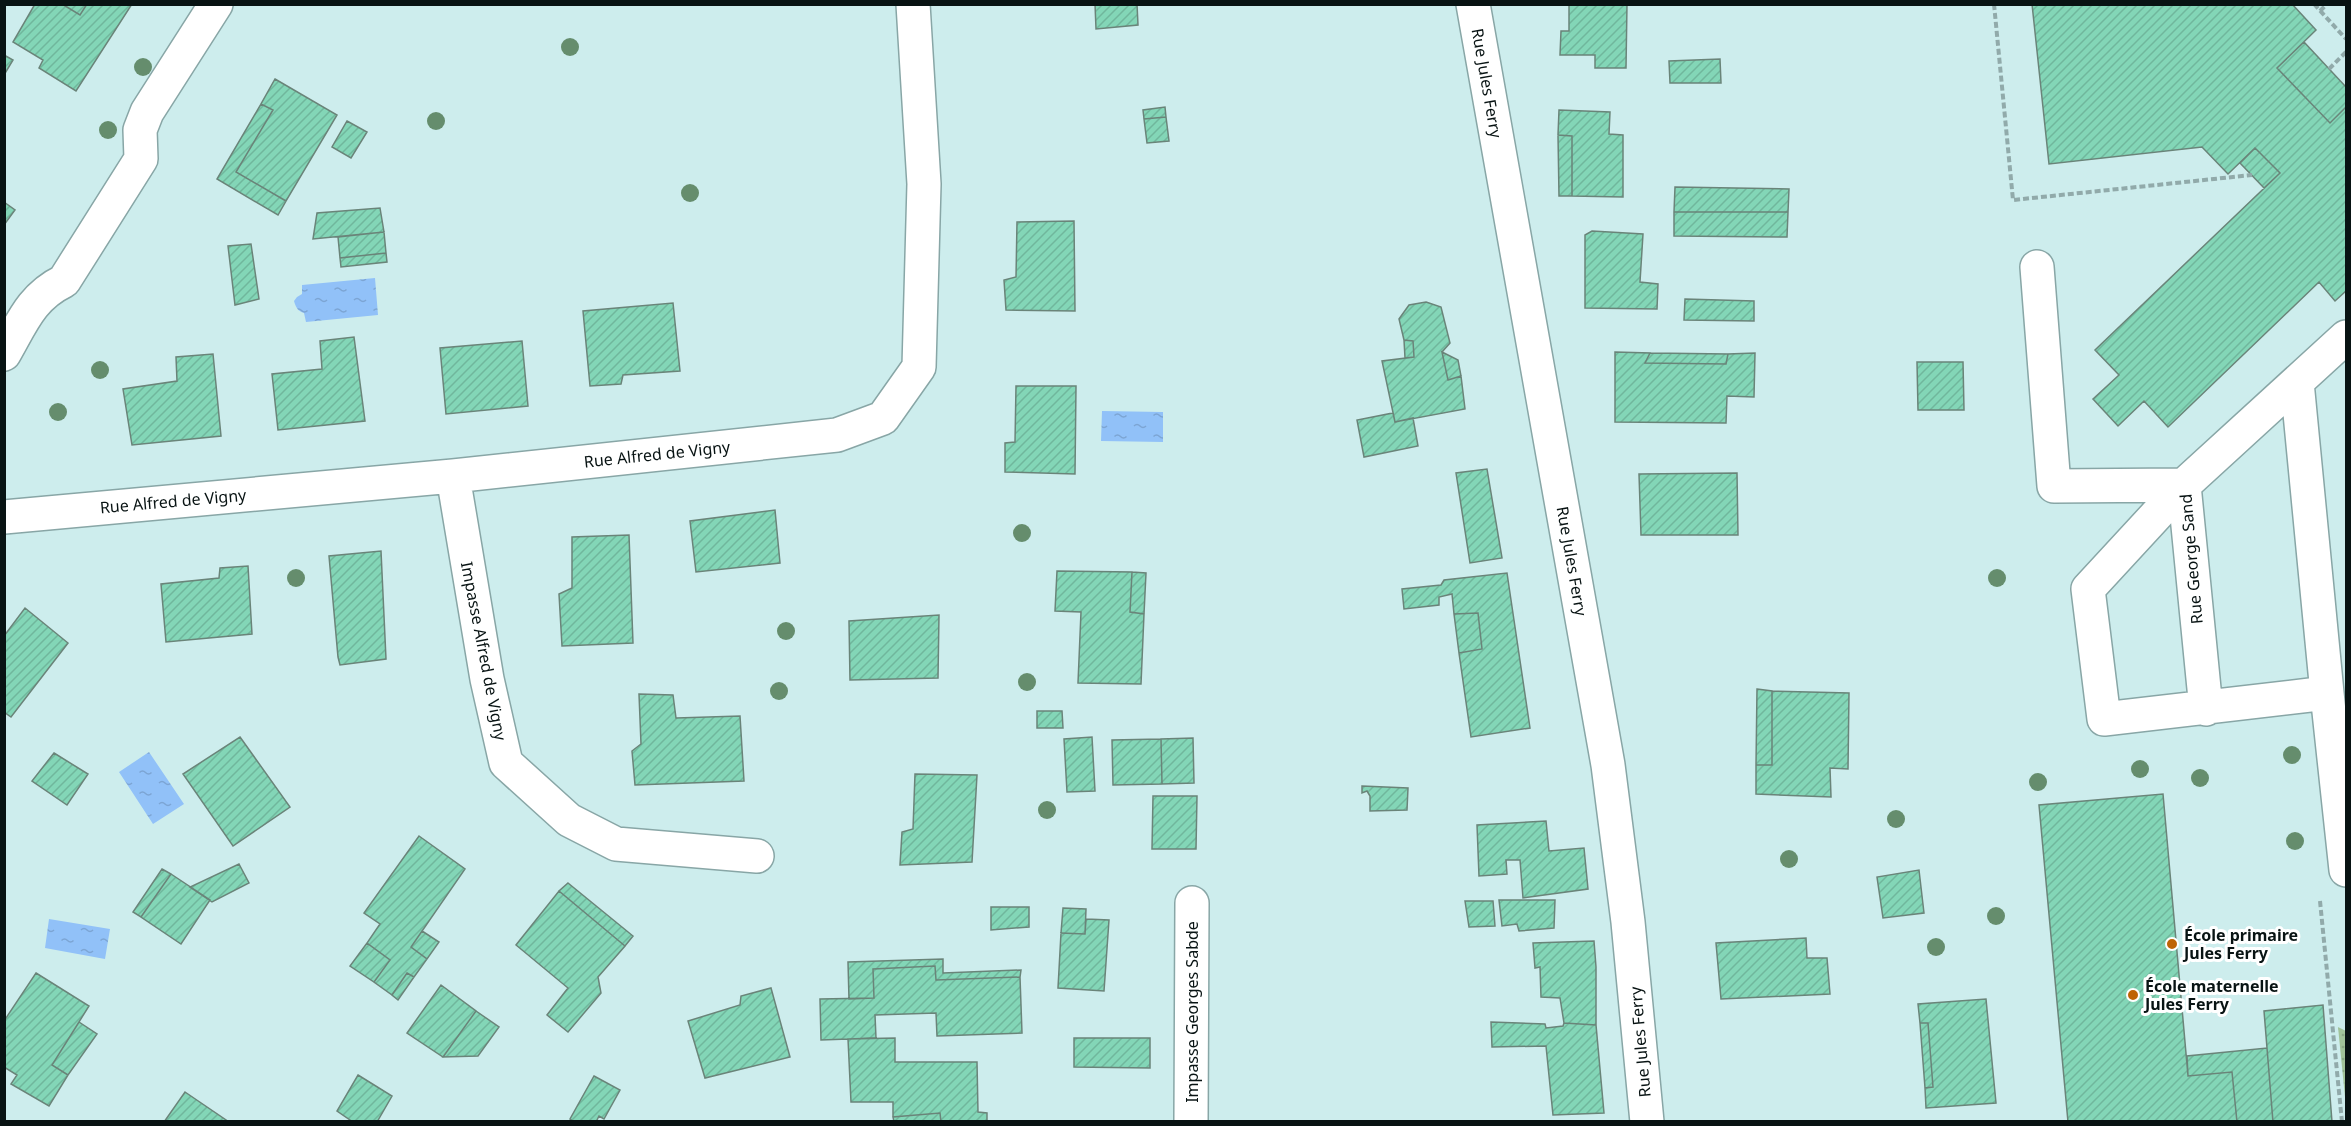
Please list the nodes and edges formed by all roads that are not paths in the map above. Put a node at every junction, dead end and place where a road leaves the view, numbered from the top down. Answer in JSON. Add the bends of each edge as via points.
{"nodes":[{"id":1,"x":216,"y":4,"type":"edge"},
{"id":2,"x":913,"y":4,"type":"edge"},
{"id":3,"x":1473,"y":4,"type":"edge"},
{"id":4,"x":2037,"y":267,"type":"dead end"},
{"id":5,"x":2346,"y":336,"type":"edge"},
{"id":6,"x":4,"y":354,"type":"edge"},
{"id":7,"x":2296,"y":382,"type":"junction"},
{"id":8,"x":453,"y":476,"type":"junction"},
{"id":9,"x":2184,"y":485,"type":"junction"},
{"id":10,"x":4,"y":517,"type":"edge"},
{"id":11,"x":2327,"y":693,"type":"junction"},
{"id":12,"x":2206,"y":708,"type":"junction"},
{"id":13,"x":757,"y":856,"type":"dead end"},
{"id":14,"x":2346,"y":870,"type":"edge"},
{"id":15,"x":1192,"y":903,"type":"dead end"},
{"id":16,"x":1191,"y":1122,"type":"edge"},
{"id":17,"x":1647,"y":1122,"type":"edge"}],
"edges":[{"from":1,"to":6,"type":"street","via":[[147,112],[140,130],[141,159],[64,281],[33,303]]},
{"from":2,"to":8,"type":"street","name":"Rue Alfred de Vigny","via":[[924,184],[919,367],[883,418],[837,435]]},
{"from":3,"to":17,"type":"street","name":"Rue Jules Ferry","via":[[1608,765]]},
{"from":4,"to":9,"type":"street","via":[[2054,486]]},
{"from":5,"to":7,"type":"street","name":"Rue George Sand"},
{"from":7,"to":9,"type":"street","name":"Rue George Sand"},
{"from":7,"to":11,"type":"street"},
{"from":8,"to":10,"type":"street","name":"Rue Alfred de Vigny"},
{"from":8,"to":13,"type":"street","name":"Impasse Alfred de Vigny","via":[[487,679],[506,763],[570,820],[616,844]]},
{"from":9,"to":12,"type":"street","name":"Rue George Sand"},
{"from":9,"to":12,"type":"street","via":[[2088,589],[2104,719]]},
{"from":11,"to":12,"type":"street"},
{"from":11,"to":14,"type":"street"},
{"from":15,"to":16,"type":"street","name":"Impasse Georges Sabde"}]}
